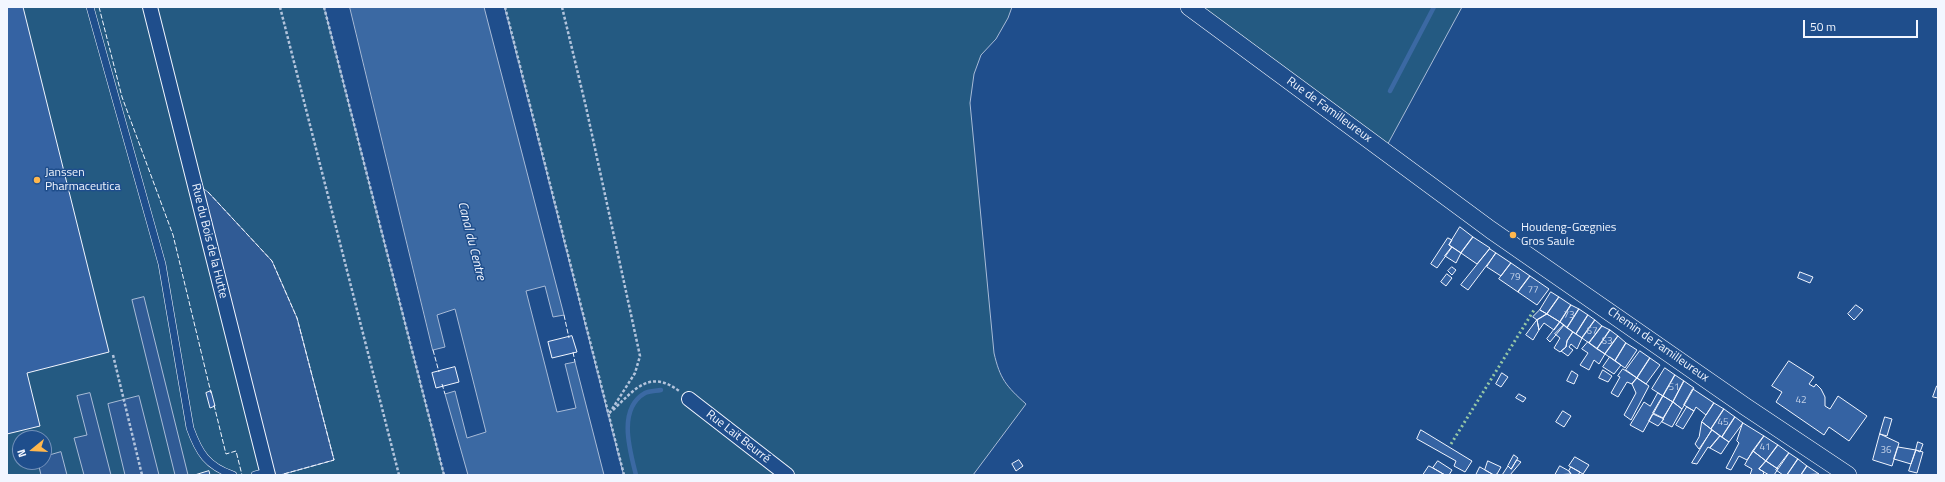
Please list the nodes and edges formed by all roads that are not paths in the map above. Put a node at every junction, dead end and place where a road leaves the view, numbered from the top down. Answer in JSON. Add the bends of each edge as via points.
{"nodes":[{"id":1,"x":90,"y":7,"type":"edge"},
{"id":2,"x":150,"y":7,"type":"edge"},
{"id":3,"x":1189,"y":7,"type":"edge"},
{"id":4,"x":1469,"y":213,"type":"joint"},
{"id":5,"x":689,"y":399,"type":"road end"},
{"id":6,"x":263,"y":474,"type":"edge"},
{"id":7,"x":233,"y":475,"type":"edge"},
{"id":8,"x":787,"y":475,"type":"edge"},
{"id":9,"x":1848,"y":475,"type":"edge"}],
"edges":[{"from":1,"to":7,"type":"lane","via":[[162,264],[190,428],[197,448],[220,470]]},
{"from":2,"to":6,"type":"street","name":"Rue du Bois de la Hutte"},
{"from":3,"to":4,"type":"street","name":"Rue de Familleureux"},
{"from":4,"to":9,"type":"street","name":"Chemin de Familleureux","via":[[1746,407]]},
{"from":5,"to":8,"type":"street","name":"Rue Lait Beurré"}]}
